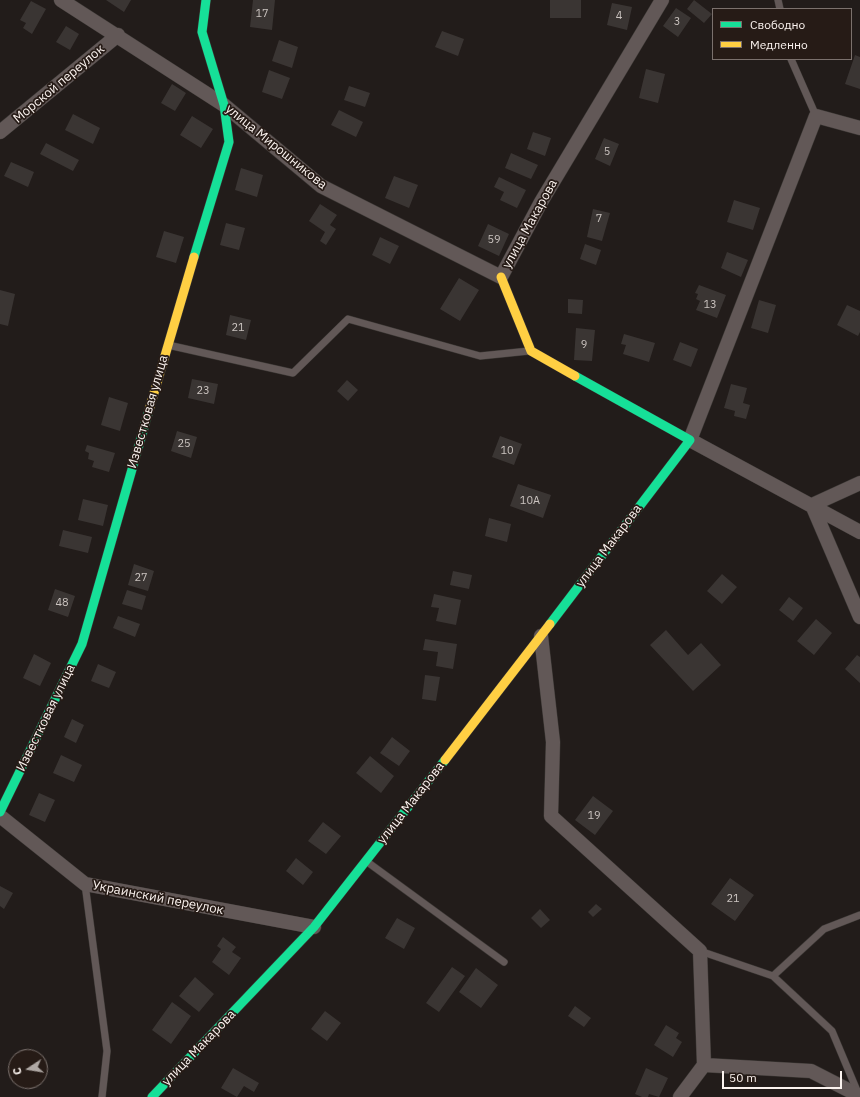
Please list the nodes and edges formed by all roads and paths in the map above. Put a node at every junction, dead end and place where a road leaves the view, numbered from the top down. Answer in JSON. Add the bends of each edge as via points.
{"nodes":[{"id":1,"x":61,"y":0,"type":"edge"},
{"id":2,"x":206,"y":0,"type":"edge"},
{"id":3,"x":661,"y":0,"type":"edge"},
{"id":4,"x":118,"y":35,"type":"junction"},
{"id":5,"x":792,"y":60,"type":"edge"},
{"id":6,"x":224,"y":105,"type":"junction"},
{"id":7,"x":816,"y":116,"type":"junction"},
{"id":8,"x":860,"y":128,"type":"edge"},
{"id":9,"x":0,"y":132,"type":"edge"},
{"id":10,"x":501,"y":277,"type":"junction"},
{"id":11,"x":168,"y":345,"type":"junction"},
{"id":12,"x":531,"y":350,"type":"junction"},
{"id":13,"x":690,"y":440,"type":"junction"},
{"id":14,"x":860,"y":483,"type":"edge"},
{"id":15,"x":812,"y":505,"type":"junction"},
{"id":16,"x":860,"y":532,"type":"edge"},
{"id":17,"x":860,"y":617,"type":"edge"},
{"id":18,"x":541,"y":636,"type":"junction"},
{"id":19,"x":0,"y":812,"type":"edge"},
{"id":20,"x":0,"y":816,"type":"edge"},
{"id":21,"x":366,"y":860,"type":"junction"},
{"id":22,"x":85,"y":884,"type":"junction"},
{"id":23,"x":860,"y":915,"type":"edge"},
{"id":24,"x":314,"y":927,"type":"junction"},
{"id":25,"x":700,"y":951,"type":"junction"},
{"id":26,"x":504,"y":962,"type":"dead end"},
{"id":27,"x":774,"y":976,"type":"junction"},
{"id":28,"x":704,"y":1065,"type":"junction"},
{"id":29,"x":859,"y":1095,"type":"edge"},
{"id":30,"x":102,"y":1097,"type":"edge"},
{"id":31,"x":152,"y":1097,"type":"edge"},
{"id":32,"x":680,"y":1097,"type":"edge"}],
"edges":[{"from":1,"to":4,"type":"street","name":"улица Мирошникова"},
{"from":2,"to":6,"type":"street","name":"Известковая улица","via":[[202,32]]},
{"from":3,"to":10,"type":"street","name":"улица Макарова","via":[[541,202]]},
{"from":4,"to":6,"type":"street","name":"улица Мирошникова"},
{"from":4,"to":9,"type":"street","name":"Морской переулок"},
{"from":5,"to":7,"type":"lane"},
{"from":6,"to":10,"type":"street","name":"улица Мирошникова","via":[[321,186]]},
{"from":6,"to":11,"type":"street","name":"Известковая улица","via":[[229,142]]},
{"from":7,"to":8,"type":"street"},
{"from":7,"to":13,"type":"street"},
{"from":10,"to":12,"type":"street","name":"улица Макарова"},
{"from":11,"to":12,"type":"lane","via":[[293,373],[348,319],[480,356]]},
{"from":11,"to":19,"type":"street","name":"Известковая улица","via":[[82,644]]},
{"from":12,"to":13,"type":"street"},
{"from":13,"to":15,"type":"street"},
{"from":13,"to":18,"type":"street","name":"улица Макарова"},
{"from":14,"to":15,"type":"street"},
{"from":15,"to":16,"type":"street"},
{"from":15,"to":17,"type":"street"},
{"from":18,"to":21,"type":"street","name":"улица Макарова"},
{"from":18,"to":25,"type":"street","via":[[553,742],[551,816]]},
{"from":20,"to":22,"type":"street","name":"Украинский переулок"},
{"from":21,"to":24,"type":"street","name":"улица Макарова"},
{"from":21,"to":26,"type":"lane"},
{"from":22,"to":24,"type":"street","name":"Украинский переулок"},
{"from":22,"to":30,"type":"lane","via":[[107,1051]]},
{"from":23,"to":27,"type":"lane","via":[[824,929]]},
{"from":24,"to":31,"type":"street","name":"улица Макарова"},
{"from":25,"to":27,"type":"lane"},
{"from":25,"to":28,"type":"street"},
{"from":27,"to":29,"type":"lane","via":[[832,1031]]},
{"from":28,"to":29,"type":"street","via":[[811,1071]]},
{"from":28,"to":32,"type":"street"}]}
